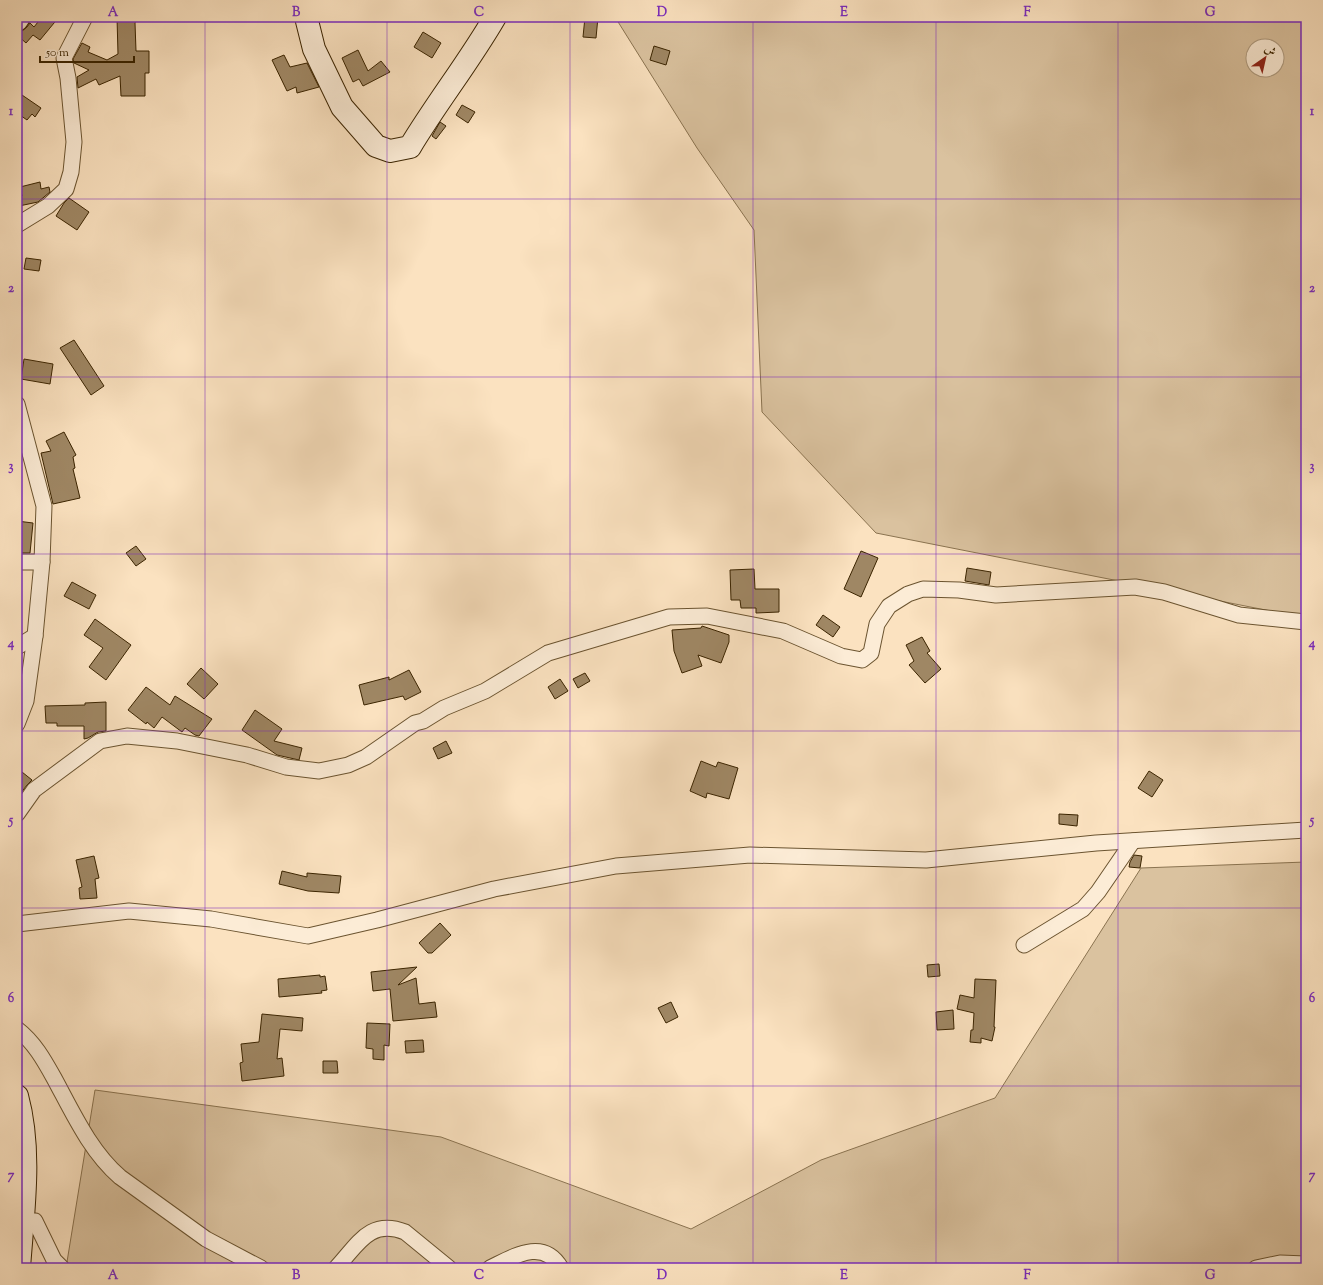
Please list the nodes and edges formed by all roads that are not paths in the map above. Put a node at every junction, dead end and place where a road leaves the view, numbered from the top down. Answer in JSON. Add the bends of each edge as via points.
{"nodes":[{"id":1,"x":19,"y":17,"type":"edge"},
{"id":2,"x":85,"y":17,"type":"edge"},
{"id":3,"x":306,"y":17,"type":"edge"},
{"id":4,"x":495,"y":17,"type":"edge"},
{"id":5,"x":17,"y":20,"type":"edge"},
{"id":6,"x":17,"y":225,"type":"edge"},
{"id":7,"x":17,"y":404,"type":"edge"},
{"id":8,"x":17,"y":562,"type":"edge"},
{"id":9,"x":42,"y":562,"type":"junction"},
{"id":10,"x":1306,"y":622,"type":"edge"},
{"id":11,"x":35,"y":636,"type":"junction"},
{"id":12,"x":17,"y":647,"type":"edge"},
{"id":13,"x":17,"y":724,"type":"edge"},
{"id":14,"x":17,"y":814,"type":"edge"},
{"id":15,"x":1306,"y":830,"type":"edge"},
{"id":16,"x":1133,"y":840,"type":"junction"},
{"id":17,"x":17,"y":924,"type":"edge"},
{"id":18,"x":1024,"y":945,"type":"dead end"},
{"id":19,"x":17,"y":1029,"type":"edge"},
{"id":20,"x":17,"y":1096,"type":"edge"},
{"id":21,"x":22,"y":1223,"type":"junction"},
{"id":22,"x":1306,"y":1264,"type":"edge"},
{"id":23,"x":19,"y":1268,"type":"edge"},
{"id":24,"x":62,"y":1268,"type":"edge"},
{"id":25,"x":261,"y":1268,"type":"edge"},
{"id":26,"x":336,"y":1268,"type":"edge"},
{"id":27,"x":449,"y":1268,"type":"edge"},
{"id":28,"x":490,"y":1268,"type":"edge"},
{"id":29,"x":561,"y":1268,"type":"edge"},
{"id":30,"x":1256,"y":1268,"type":"edge"}],
"edges":[{"from":1,"to":5,"type":"street"},
{"from":2,"to":6,"type":"street","via":[[64,58],[74,142],[71,172],[66,189],[48,206]]},
{"from":3,"to":4,"type":"street","via":[[314,49],[342,107],[376,146],[390,151],[410,147]]},
{"from":7,"to":9,"type":"street","via":[[44,506]]},
{"from":8,"to":9,"type":"street"},
{"from":9,"to":11,"type":"street"},
{"from":10,"to":14,"type":"street","via":[[1239,615],[1164,592],[1135,587],[996,596],[959,590],[924,589],[908,594],[889,606],[877,624],[871,652],[862,660],[841,656],[783,631],[707,616],[669,617],[548,653],[485,691],[415,723],[366,757],[348,765],[319,771],[286,767],[247,755],[185,743],[127,736],[100,741],[34,790]]},
{"from":11,"to":12,"type":"street"},
{"from":11,"to":13,"type":"street","via":[[26,701]]},
{"from":15,"to":16,"type":"street"},
{"from":16,"to":17,"type":"street","via":[[926,860],[750,855],[616,866],[494,889],[308,936],[211,919],[129,911]]},
{"from":16,"to":18,"type":"street","via":[[1098,892],[1083,909]]},
{"from":19,"to":25,"type":"street","via":[[36,1049],[95,1151],[111,1169],[206,1239]]},
{"from":20,"to":21,"type":"street","via":[[22,1115],[26,1175]]},
{"from":21,"to":23,"type":"street"},
{"from":21,"to":24,"type":"street","via":[[35,1221],[54,1260]]},
{"from":22,"to":30,"type":"street","via":[[1280,1263]]},
{"from":26,"to":27,"type":"street","via":[[363,1237],[379,1228],[388,1227],[405,1232]]},
{"from":28,"to":29,"type":"street","via":[[528,1251],[546,1254]]}]}
